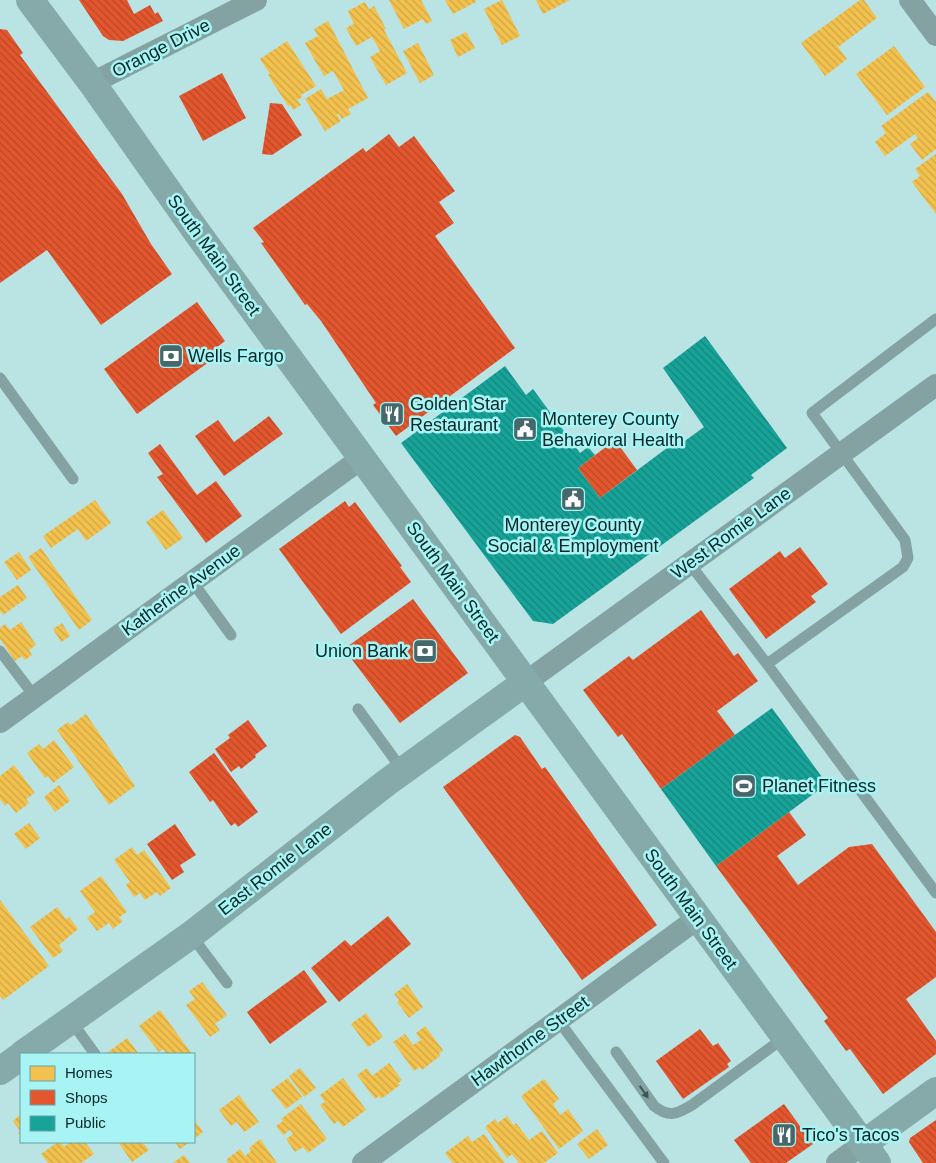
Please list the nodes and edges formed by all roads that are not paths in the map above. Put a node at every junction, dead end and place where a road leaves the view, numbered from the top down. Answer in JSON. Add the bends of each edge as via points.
{"nodes":[{"id":1,"x":30,"y":0,"type":"edge"},
{"id":2,"x":256,"y":0,"type":"edge"},
{"id":3,"x":910,"y":0,"type":"edge"},
{"id":4,"x":936,"y":35,"type":"edge"},
{"id":5,"x":92,"y":83,"type":"junction"},
{"id":6,"x":936,"y":319,"type":"edge"},
{"id":7,"x":0,"y":378,"type":"edge"},
{"id":8,"x":936,"y":385,"type":"edge"},
{"id":9,"x":841,"y":454,"type":"junction"},
{"id":10,"x":362,"y":458,"type":"junction"},
{"id":11,"x":72,"y":479,"type":"dead end"},
{"id":12,"x":689,"y":563,"type":"junction"},
{"id":13,"x":192,"y":581,"type":"junction"},
{"id":14,"x":231,"y":635,"type":"dead end"},
{"id":15,"x":0,"y":651,"type":"edge"},
{"id":16,"x":766,"y":664,"type":"junction"},
{"id":17,"x":526,"y":682,"type":"junction"},
{"id":18,"x":35,"y":697,"type":"junction"},
{"id":19,"x":358,"y":709,"type":"dead end"},
{"id":20,"x":0,"y":722,"type":"edge"},
{"id":21,"x":403,"y":771,"type":"junction"},
{"id":22,"x":936,"y":893,"type":"edge"},
{"id":23,"x":698,"y":918,"type":"junction"},
{"id":24,"x":191,"y":935,"type":"junction"},
{"id":25,"x":227,"y":983,"type":"dead end"},
{"id":26,"x":70,"y":1020,"type":"junction"},
{"id":27,"x":558,"y":1020,"type":"junction"},
{"id":28,"x":785,"y":1037,"type":"junction"},
{"id":29,"x":616,"y":1052,"type":"dead end"},
{"id":30,"x":25,"y":1053,"type":"edge"},
{"id":31,"x":94,"y":1053,"type":"edge"},
{"id":32,"x":20,"y":1056,"type":"edge"},
{"id":33,"x":0,"y":1071,"type":"edge"},
{"id":34,"x":936,"y":1091,"type":"edge"},
{"id":35,"x":870,"y":1154,"type":"edge"},
{"id":36,"x":363,"y":1163,"type":"edge"},
{"id":37,"x":664,"y":1163,"type":"edge"},
{"id":38,"x":838,"y":1163,"type":"edge"}],
"edges":[{"from":1,"to":5,"type":"main road","name":"South Main Street"},
{"from":2,"to":5,"type":"street","name":"Orange Drive"},
{"from":3,"to":4,"type":"street"},
{"from":5,"to":10,"type":"main road","name":"South Main Street"},
{"from":6,"to":9,"type":"lane","via":[[812,413]]},
{"from":7,"to":11,"type":"lane"},
{"from":8,"to":9,"type":"street","name":"West Romie Lane"},
{"from":9,"to":12,"type":"street","name":"West Romie Lane"},
{"from":9,"to":16,"type":"lane","via":[[905,540],[908,558],[903,567]]},
{"from":10,"to":13,"type":"street","name":"Katherine Avenue"},
{"from":10,"to":17,"type":"main road","name":"South Main Street"},
{"from":12,"to":16,"type":"lane"},
{"from":12,"to":17,"type":"street","name":"West Romie Lane"},
{"from":13,"to":14,"type":"lane"},
{"from":13,"to":18,"type":"street","name":"Katherine Avenue"},
{"from":15,"to":18,"type":"lane"},
{"from":16,"to":22,"type":"lane"},
{"from":17,"to":21,"type":"main road","name":"East Romie Lane"},
{"from":17,"to":23,"type":"main road","name":"South Main Street"},
{"from":18,"to":20,"type":"street","name":"Katherine Avenue"},
{"from":19,"to":21,"type":"lane"},
{"from":21,"to":24,"type":"main road","name":"East Romie Lane"},
{"from":23,"to":27,"type":"street","name":"Hawthorne Street"},
{"from":23,"to":28,"type":"main road","name":"South Main Street"},
{"from":24,"to":25,"type":"lane"},
{"from":24,"to":26,"type":"main road","name":"East Romie Lane"},
{"from":26,"to":30,"type":"main road","name":"East Romie Lane"},
{"from":26,"to":31,"type":"lane"},
{"from":27,"to":36,"type":"street","name":"Hawthorne Street"},
{"from":27,"to":37,"type":"lane"},
{"from":29,"to":28,"type":"lane","one_way":true,"via":[[654,1106],[668,1114],[679,1113],[692,1105]]},
{"from":28,"to":35,"type":"main road","name":"South Main Street"},
{"from":32,"to":33,"type":"main road","name":"East Romie Lane"},
{"from":34,"to":35,"type":"main road"},
{"from":35,"to":38,"type":"street"}]}
